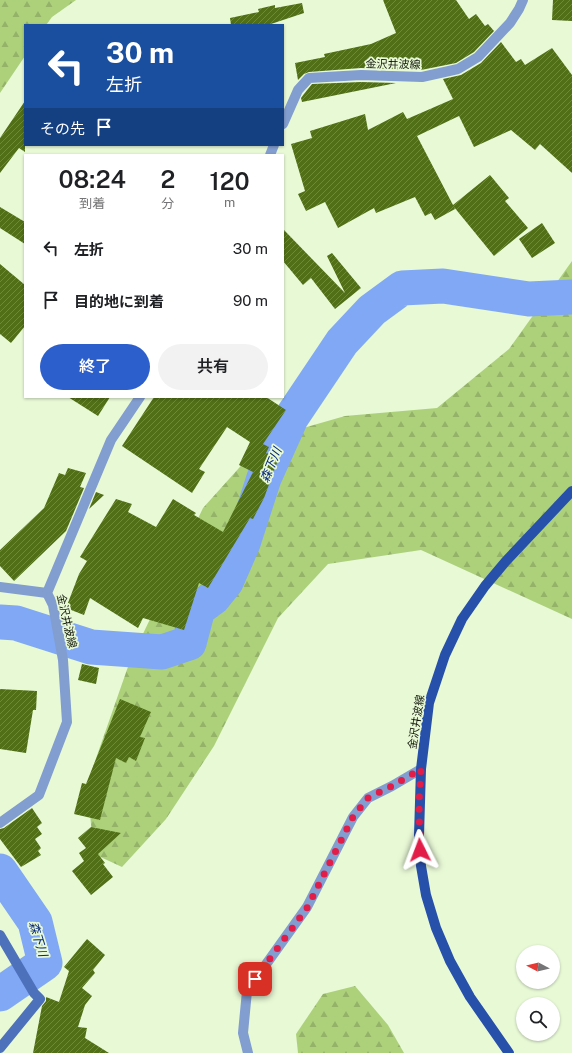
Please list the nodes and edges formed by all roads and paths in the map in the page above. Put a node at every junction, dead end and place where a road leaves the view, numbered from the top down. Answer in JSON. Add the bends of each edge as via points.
{"nodes":[{"id":1,"x":523,"y":0,"type":"edge"},
{"id":2,"x":284,"y":122,"type":"edge"},
{"id":3,"x":139,"y":398,"type":"edge"},
{"id":4,"x":570,"y":497,"type":"edge"},
{"id":5,"x":0,"y":587,"type":"edge"},
{"id":6,"x":47,"y":593,"type":"junction"},
{"id":7,"x":421,"y":769,"type":"junction"},
{"id":8,"x":0,"y":823,"type":"edge"},
{"id":9,"x":0,"y":935,"type":"edge"},
{"id":10,"x":0,"y":1048,"type":"edge"},
{"id":11,"x":248,"y":1053,"type":"edge"},
{"id":12,"x":509,"y":1053,"type":"edge"}],
"edges":[{"from":1,"to":2,"type":"street","name":"金沢井波線","via":[[510,23],[478,57],[458,69],[422,77],[361,75],[308,78],[298,90]]},
{"from":3,"to":6,"type":"street","name":"金沢井波線","via":[[111,440]]},
{"from":4,"to":7,"type":"main road","name":"金沢井波線","via":[[506,561],[462,619],[445,655],[430,703]]},
{"from":5,"to":6,"type":"street"},
{"from":6,"to":8,"type":"street","name":"金沢井波線","via":[[53,605],[63,660],[67,722],[39,795]]},
{"from":7,"to":11,"type":"street","via":[[368,798],[353,817],[307,908],[247,991],[243,1033]]},
{"from":7,"to":12,"type":"main road","name":"金沢井波線","via":[[419,835],[426,896],[450,961],[470,997]]},
{"from":9,"to":10,"type":"main road","via":[[40,999]]}]}
